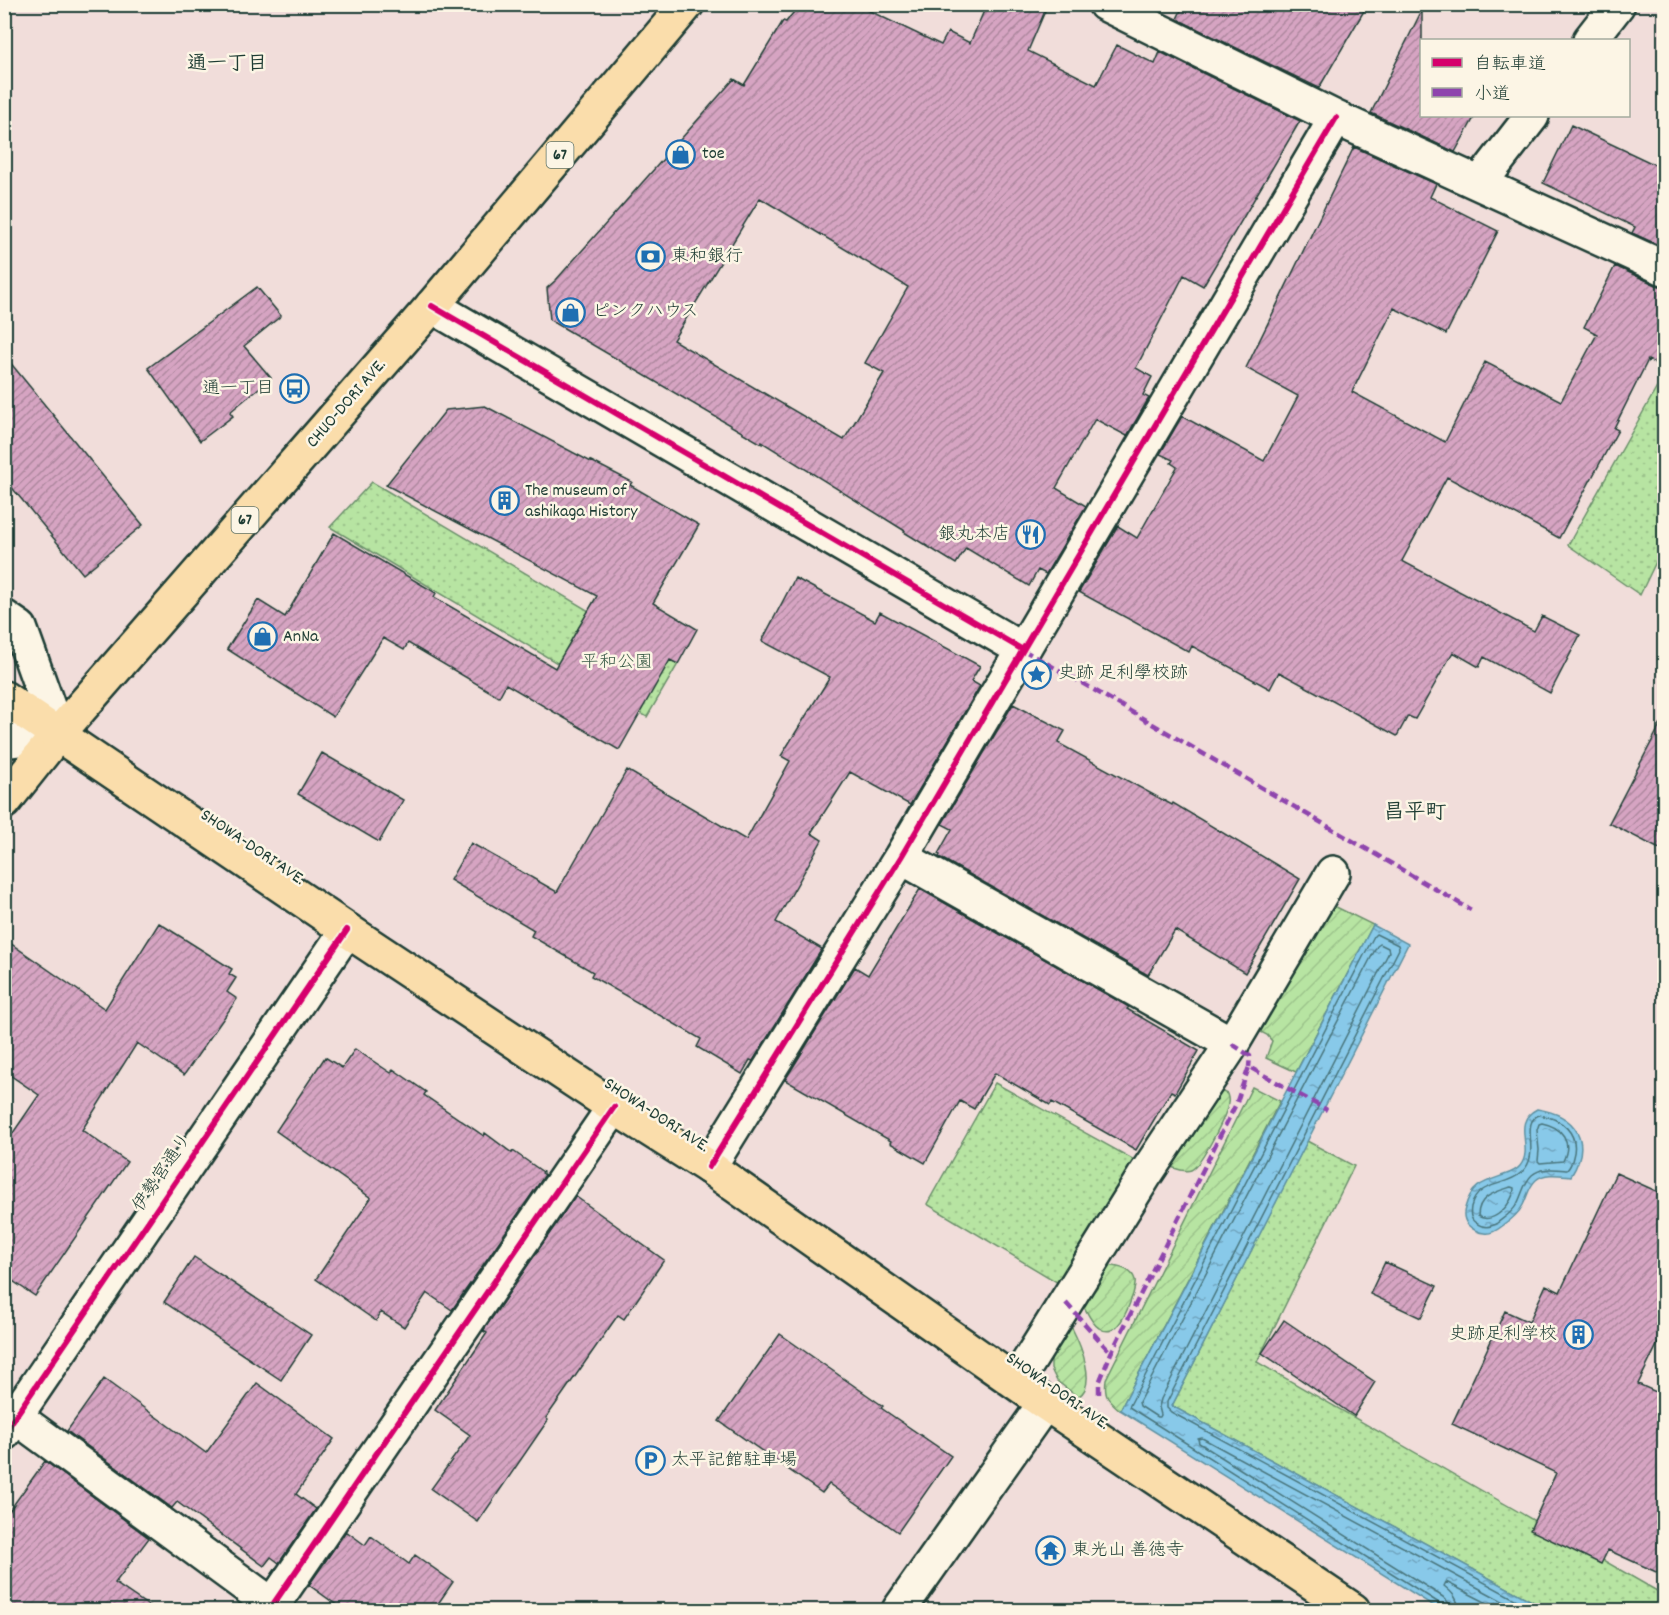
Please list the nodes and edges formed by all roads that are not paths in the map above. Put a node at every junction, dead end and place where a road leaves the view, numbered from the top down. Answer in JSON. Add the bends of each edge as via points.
{"nodes":[{"id":1,"x":687,"y":4,"type":"edge"},
{"id":2,"x":1105,"y":4,"type":"edge"},
{"id":3,"x":1618,"y":4,"type":"edge"},
{"id":4,"x":1591,"y":39,"type":"edge"},
{"id":5,"x":1531,"y":117,"type":"edge"},
{"id":6,"x":1336,"y":118,"type":"junction"},
{"id":7,"x":1480,"y":183,"type":"junction"},
{"id":8,"x":1665,"y":268,"type":"edge"},
{"id":9,"x":432,"y":306,"type":"junction"},
{"id":10,"x":4,"y":617,"type":"edge"},
{"id":11,"x":1023,"y":650,"type":"junction"},
{"id":12,"x":4,"y":698,"type":"edge"},
{"id":13,"x":58,"y":734,"type":"junction"},
{"id":14,"x":4,"y":741,"type":"edge"},
{"id":15,"x":4,"y":802,"type":"edge"},
{"id":16,"x":901,"y":857,"type":"junction"},
{"id":17,"x":1333,"y":873,"type":"dead end"},
{"id":18,"x":347,"y":930,"type":"junction"},
{"id":19,"x":1232,"y":1044,"type":"junction"},
{"id":20,"x":614,"y":1107,"type":"junction"},
{"id":21,"x":709,"y":1167,"type":"junction"},
{"id":22,"x":1016,"y":1382,"type":"junction"},
{"id":23,"x":1045,"y":1403,"type":"junction"},
{"id":24,"x":10,"y":1425,"type":"edge"},
{"id":25,"x":275,"y":1608,"type":"edge"},
{"id":26,"x":899,"y":1611,"type":"edge"},
{"id":27,"x":1353,"y":1611,"type":"edge"}],
"edges":[{"from":1,"to":9,"type":"main road","name":"CHUO-DORI AVE.","number":"67"},
{"from":2,"to":6,"type":"street"},
{"from":3,"to":4,"type":"street"},
{"from":5,"to":7,"type":"street"},
{"from":6,"to":7,"type":"street"},
{"from":6,"to":11,"type":"street"},
{"from":7,"to":8,"type":"street"},
{"from":9,"to":11,"type":"street"},
{"from":9,"to":13,"type":"main road","name":"CHUO-DORI AVE.","number":"67"},
{"from":10,"to":13,"type":"street","via":[[20,628]]},
{"from":11,"to":16,"type":"street"},
{"from":12,"to":13,"type":"main road","name":"SHOWA-DORI AVE."},
{"from":13,"to":14,"type":"street"},
{"from":13,"to":15,"type":"main road","name":"CHUO-DORI AVE.","number":"67"},
{"from":13,"to":18,"type":"main road","name":"SHOWA-DORI AVE."},
{"from":16,"to":19,"type":"street"},
{"from":16,"to":21,"type":"street"},
{"from":17,"to":19,"type":"street"},
{"from":18,"to":20,"type":"main road","name":"SHOWA-DORI AVE."},
{"from":18,"to":24,"type":"street","name":"伊勢宮通り"},
{"from":19,"to":22,"type":"street"},
{"from":20,"to":21,"type":"main road","name":"SHOWA-DORI AVE."},
{"from":20,"to":25,"type":"street"},
{"from":21,"to":22,"type":"main road","name":"SHOWA-DORI AVE."},
{"from":22,"to":23,"type":"main road","name":"SHOWA-DORI AVE."},
{"from":23,"to":26,"type":"street"},
{"from":23,"to":27,"type":"main road","name":"SHOWA-DORI AVE."},
{"from":24,"to":25,"type":"street"}]}
